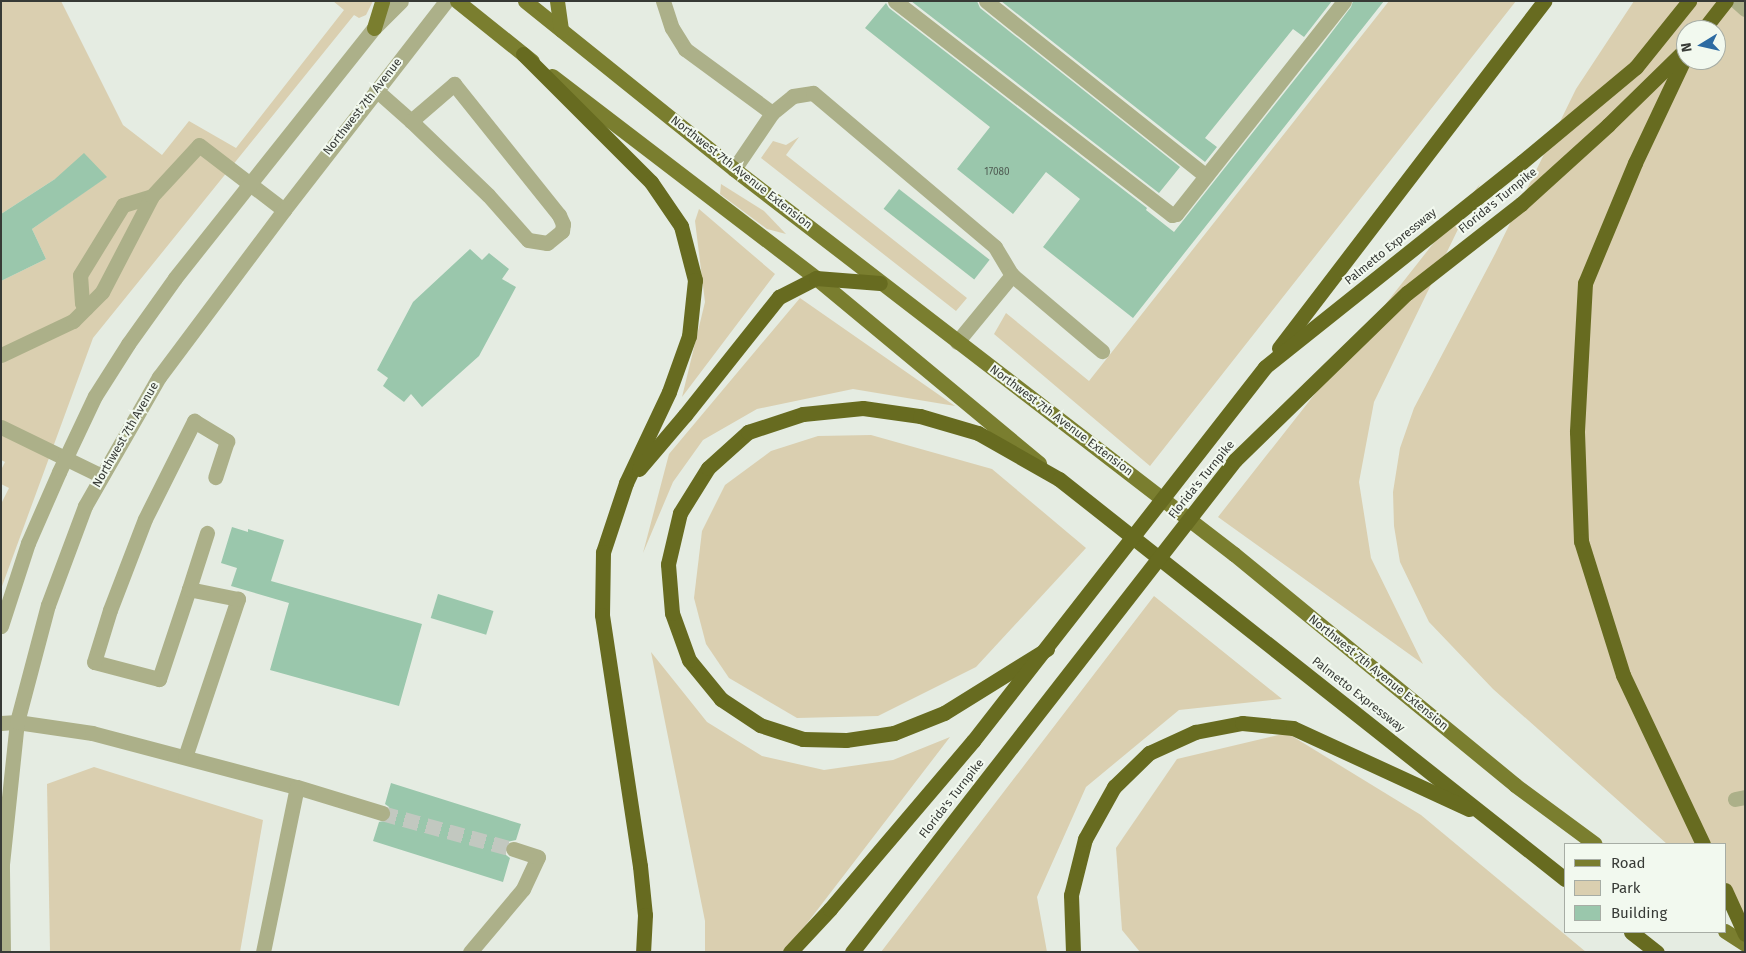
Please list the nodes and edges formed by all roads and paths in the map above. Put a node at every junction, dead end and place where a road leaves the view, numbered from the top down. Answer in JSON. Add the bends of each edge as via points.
{"nodes":[{"id":1,"x":382,"y":1,"type":"edge"},
{"id":2,"x":401,"y":1,"type":"edge"},
{"id":3,"x":446,"y":1,"type":"edge"},
{"id":4,"x":457,"y":1,"type":"edge"},
{"id":5,"x":525,"y":1,"type":"edge"},
{"id":6,"x":557,"y":1,"type":"edge"},
{"id":7,"x":662,"y":1,"type":"edge"},
{"id":8,"x":895,"y":1,"type":"edge"},
{"id":9,"x":986,"y":1,"type":"edge"},
{"id":10,"x":1344,"y":1,"type":"edge"},
{"id":11,"x":1544,"y":1,"type":"edge"},
{"id":12,"x":1689,"y":1,"type":"edge"},
{"id":13,"x":1736,"y":1,"type":"edge"},
{"id":14,"x":1723,"y":6,"type":"edge"},
{"id":15,"x":1745,"y":9,"type":"edge"},
{"id":16,"x":1711,"y":20,"type":"edge"},
{"id":17,"x":374,"y":28,"type":"junction"},
{"id":18,"x":561,"y":30,"type":"junction"},
{"id":19,"x":523,"y":54,"type":"junction"},
{"id":20,"x":1676,"y":59,"type":"edge"},
{"id":21,"x":1679,"y":70,"type":"edge"},
{"id":22,"x":376,"y":90,"type":"junction"},
{"id":23,"x":772,"y":113,"type":"junction"},
{"id":24,"x":411,"y":121,"type":"junction"},
{"id":25,"x":734,"y":169,"type":"junction"},
{"id":26,"x":1206,"y":176,"type":"junction"},
{"id":27,"x":250,"y":184,"type":"junction"},
{"id":28,"x":152,"y":196,"type":"junction"},
{"id":29,"x":284,"y":210,"type":"junction"},
{"id":30,"x":1012,"y":275,"type":"junction"},
{"id":31,"x":816,"y":278,"type":"junction"},
{"id":32,"x":880,"y":282,"type":"junction"},
{"id":33,"x":86,"y":308,"type":"junction"},
{"id":34,"x":957,"y":342,"type":"junction"},
{"id":35,"x":1102,"y":351,"type":"dead end"},
{"id":36,"x":1,"y":355,"type":"edge"},
{"id":37,"x":1265,"y":367,"type":"junction"},
{"id":38,"x":1,"y":427,"type":"edge"},
{"id":39,"x":66,"y":457,"type":"junction"},
{"id":40,"x":102,"y":476,"type":"junction"},
{"id":41,"x":215,"y":477,"type":"dead end"},
{"id":42,"x":1059,"y":479,"type":"junction"},
{"id":43,"x":626,"y":483,"type":"junction"},
{"id":44,"x":207,"y":533,"type":"dead end"},
{"id":45,"x":189,"y":589,"type":"junction"},
{"id":46,"x":1,"y":626,"type":"edge"},
{"id":47,"x":1047,"y":649,"type":"junction"},
{"id":48,"x":17,"y":722,"type":"junction"},
{"id":49,"x":1,"y":723,"type":"edge"},
{"id":50,"x":185,"y":757,"type":"junction"},
{"id":51,"x":298,"y":787,"type":"junction"},
{"id":52,"x":382,"y":813,"type":"tunnel mouth"},
{"id":53,"x":1491,"y":820,"type":"junction"},
{"id":54,"x":1594,"y":843,"type":"edge"},
{"id":55,"x":1703,"y":843,"type":"edge"},
{"id":56,"x":513,"y":849,"type":"tunnel mouth"},
{"id":57,"x":1564,"y":878,"type":"edge"},
{"id":58,"x":1726,"y":892,"type":"edge"},
{"id":59,"x":1726,"y":932,"type":"edge"},
{"id":60,"x":1632,"y":933,"type":"edge"},
{"id":61,"x":1745,"y":934,"type":"edge"},
{"id":62,"x":1745,"y":944,"type":"edge"},
{"id":63,"x":3,"y":952,"type":"edge"},
{"id":64,"x":263,"y":952,"type":"edge"},
{"id":65,"x":470,"y":952,"type":"edge"},
{"id":66,"x":643,"y":952,"type":"edge"},
{"id":67,"x":790,"y":952,"type":"edge"},
{"id":68,"x":852,"y":952,"type":"edge"},
{"id":69,"x":1073,"y":952,"type":"edge"},
{"id":70,"x":1657,"y":952,"type":"edge"}],
"edges":[{"from":1,"to":17,"type":"main road"},
{"from":2,"to":17,"type":"street"},
{"from":3,"to":22,"type":"street","name":"Northwest 7th Avenue"},
{"from":4,"to":19,"type":"main road"},
{"from":5,"to":18,"type":"main road","name":"Northwest 7th Avenue Extension"},
{"from":6,"to":18,"type":"main road"},
{"from":7,"to":23,"type":"street","via":[[672,28],[685,49]]},
{"from":8,"to":26,"type":"street","via":[[1169,214],[1176,214]]},
{"from":9,"to":26,"type":"street"},
{"from":10,"to":26,"type":"street"},
{"from":11,"to":37,"type":"highway"},
{"from":12,"to":37,"type":"highway","name":"Palmetto Expressway","via":[[1636,67]]},
{"from":13,"to":15,"type":"street"},
{"from":14,"to":16,"type":"highway"},
{"from":17,"to":27,"type":"street"},
{"from":18,"to":25,"type":"main road","name":"Northwest 7th Avenue Extension"},
{"from":19,"to":31,"type":"main road"},
{"from":19,"to":43,"type":"highway","via":[[651,182],[681,226],[695,280],[690,336],[669,392]]},
{"from":20,"to":68,"type":"highway","name":"Florida's Turnpike","via":[[1521,204],[1407,293],[1235,460]]},
{"from":21,"to":55,"type":"highway","via":[[1635,163],[1585,283],[1577,432],[1581,541],[1623,675]]},
{"from":22,"to":24,"type":"street"},
{"from":22,"to":29,"type":"street","name":"Northwest 7th Avenue"},
{"from":23,"to":25,"type":"street"},
{"from":23,"to":30,"type":"street","via":[[793,96],[813,92],[996,247]]},
{"from":24,"to":24,"type":"street","via":[[454,84],[559,215],[562,231],[547,243],[528,240],[488,195]]},
{"from":25,"to":32,"type":"main road","name":"Northwest 7th Avenue Extension"},
{"from":27,"to":28,"type":"street","via":[[199,145]]},
{"from":27,"to":29,"type":"street"},
{"from":27,"to":39,"type":"street","via":[[175,278],[128,344],[95,396]]},
{"from":28,"to":33,"type":"street","via":[[102,292]]},
{"from":28,"to":33,"type":"street","via":[[123,204],[80,275],[82,303]]},
{"from":29,"to":40,"type":"street","name":"Northwest 7th Avenue","via":[[159,377]]},
{"from":30,"to":34,"type":"street"},
{"from":30,"to":35,"type":"street"},
{"from":31,"to":32,"type":"highway"},
{"from":31,"to":42,"type":"main road"},
{"from":31,"to":43,"type":"highway","via":[[779,297],[685,416]]},
{"from":32,"to":34,"type":"main road","name":"Northwest 7th Avenue Extension"},
{"from":33,"to":36,"type":"street","via":[[73,321]]},
{"from":34,"to":54,"type":"main road","name":"Northwest 7th Avenue Extension","via":[[1234,554],[1515,785]]},
{"from":37,"to":47,"type":"highway","name":"Palmetto Expressway"},
{"from":38,"to":39,"type":"street"},
{"from":39,"to":40,"type":"street"},
{"from":39,"to":46,"type":"street","via":[[28,543]]},
{"from":40,"to":48,"type":"street","name":"Northwest 7th Avenue","via":[[84,506],[48,605]]},
{"from":41,"to":45,"type":"street","via":[[226,441],[194,421],[144,519],[94,662],[159,679]]},
{"from":42,"to":47,"type":"highway","name":"Palmetto Expressway","via":[[978,433],[920,416],[863,408],[803,414],[748,432],[708,468],[680,513],[668,564],[672,613],[688,660],[721,699],[760,725],[803,739],[846,740],[894,733],[944,713]]},
{"from":42,"to":53,"type":"highway","name":"Palmetto Expressway"},
{"from":43,"to":66,"type":"highway","via":[[603,552],[602,615],[640,866],[645,915]]},
{"from":44,"to":45,"type":"street"},
{"from":45,"to":50,"type":"street","via":[[238,599]]},
{"from":47,"to":67,"type":"highway","name":"Florida's Turnpike","via":[[849,888]]},
{"from":48,"to":49,"type":"street"},
{"from":48,"to":50,"type":"street","via":[[92,734]]},
{"from":48,"to":63,"type":"street","name":"Northwest 7th Avenue","via":[[2,864]]},
{"from":50,"to":51,"type":"street"},
{"from":51,"to":52,"type":"street"},
{"from":51,"to":64,"type":"street"},
{"from":53,"to":57,"type":"highway","name":"Palmetto Expressway"},
{"from":53,"to":69,"type":"highway","via":[[1293,728],[1242,724],[1195,732],[1149,753],[1114,786],[1085,839],[1071,895]]},
{"from":56,"to":65,"type":"street","via":[[538,857],[523,889]]},
{"from":58,"to":61,"type":"highway"},
{"from":59,"to":62,"type":"main road"},
{"from":60,"to":70,"type":"highway"}]}
